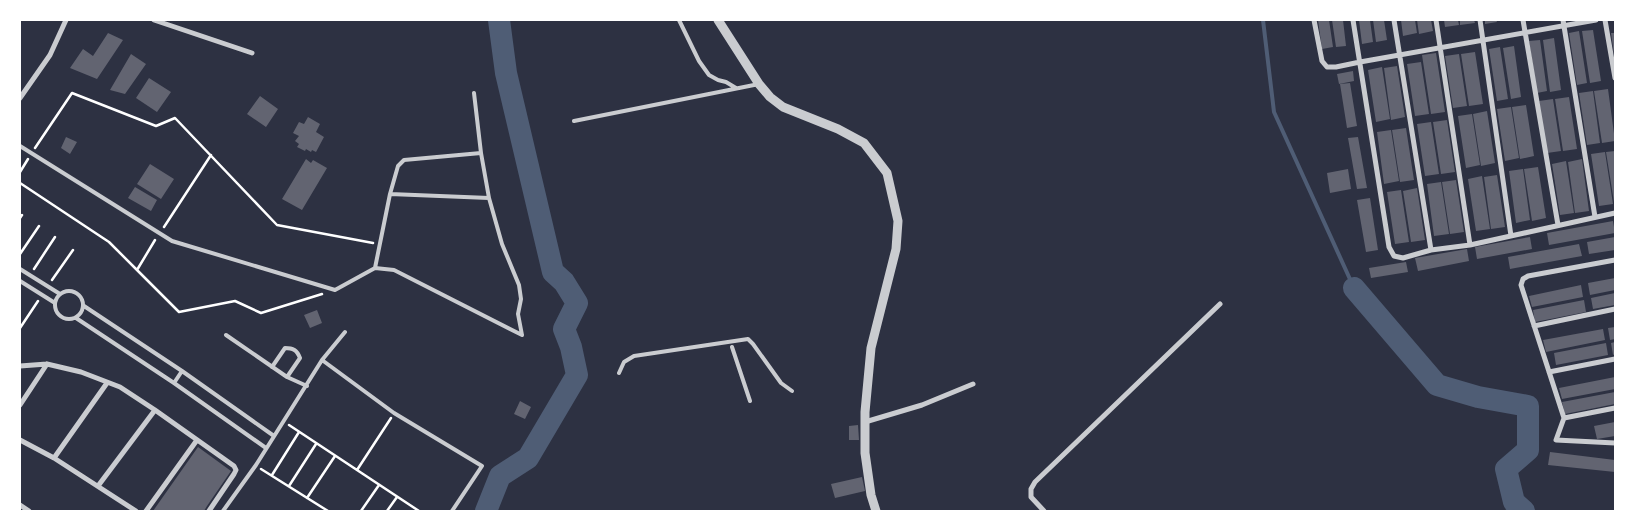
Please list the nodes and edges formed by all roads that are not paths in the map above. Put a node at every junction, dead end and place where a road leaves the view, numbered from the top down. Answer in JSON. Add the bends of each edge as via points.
{"nodes":[{"id":1,"x":66,"y":20,"type":"edge"},
{"id":2,"x":154,"y":20,"type":"edge"},
{"id":3,"x":679,"y":20,"type":"edge"},
{"id":4,"x":718,"y":20,"type":"edge"},
{"id":5,"x":1314,"y":20,"type":"edge"},
{"id":6,"x":1353,"y":20,"type":"edge"},
{"id":7,"x":1394,"y":20,"type":"edge"},
{"id":8,"x":1436,"y":20,"type":"edge"},
{"id":9,"x":1480,"y":20,"type":"edge"},
{"id":10,"x":1523,"y":20,"type":"edge"},
{"id":11,"x":1596,"y":20,"type":"edge"},
{"id":12,"x":1605,"y":20,"type":"edge"},
{"id":13,"x":1564,"y":23,"type":"edge"},
{"id":14,"x":1525,"y":32,"type":"junction"},
{"id":15,"x":1483,"y":40,"type":"junction"},
{"id":16,"x":1439,"y":48,"type":"junction"},
{"id":17,"x":252,"y":53,"type":"dead end"},
{"id":18,"x":1399,"y":54,"type":"junction"},
{"id":19,"x":1360,"y":62,"type":"junction"},
{"id":20,"x":1615,"y":78,"type":"edge"},
{"id":21,"x":759,"y":84,"type":"junction"},
{"id":22,"x":736,"y":88,"type":"junction"},
{"id":23,"x":474,"y":93,"type":"dead end"},
{"id":24,"x":20,"y":98,"type":"edge"},
{"id":25,"x":574,"y":121,"type":"dead end"},
{"id":26,"x":20,"y":146,"type":"edge"},
{"id":27,"x":481,"y":153,"type":"junction"},
{"id":28,"x":390,"y":194,"type":"junction"},
{"id":29,"x":489,"y":198,"type":"junction"},
{"id":30,"x":1615,"y":213,"type":"edge"},
{"id":31,"x":1595,"y":217,"type":"junction"},
{"id":32,"x":1558,"y":226,"type":"junction"},
{"id":33,"x":1511,"y":236,"type":"junction"},
{"id":34,"x":1470,"y":245,"type":"junction"},
{"id":35,"x":1431,"y":250,"type":"junction"},
{"id":36,"x":1615,"y":260,"type":"edge"},
{"id":37,"x":375,"y":268,"type":"junction"},
{"id":38,"x":20,"y":269,"type":"edge"},
{"id":39,"x":20,"y":281,"type":"edge"},
{"id":40,"x":60,"y":294,"type":"junction"},
{"id":41,"x":55,"y":303,"type":"junction"},
{"id":42,"x":1220,"y":304,"type":"dead end"},
{"id":43,"x":84,"y":306,"type":"junction"},
{"id":44,"x":1615,"y":309,"type":"edge"},
{"id":45,"x":76,"y":318,"type":"junction"},
{"id":46,"x":1534,"y":326,"type":"junction"},
{"id":47,"x":345,"y":332,"type":"dead end"},
{"id":48,"x":226,"y":335,"type":"dead end"},
{"id":49,"x":732,"y":348,"type":"dead end"},
{"id":50,"x":1615,"y":359,"type":"edge"},
{"id":51,"x":322,"y":360,"type":"junction"},
{"id":52,"x":47,"y":364,"type":"junction"},
{"id":53,"x":20,"y":366,"type":"edge"},
{"id":54,"x":272,"y":367,"type":"junction"},
{"id":55,"x":182,"y":371,"type":"junction"},
{"id":56,"x":1549,"y":372,"type":"junction"},
{"id":57,"x":619,"y":373,"type":"dead end"},
{"id":58,"x":288,"y":376,"type":"junction"},
{"id":59,"x":107,"y":383,"type":"junction"},
{"id":60,"x":174,"y":383,"type":"junction"},
{"id":61,"x":973,"y":384,"type":"dead end"},
{"id":62,"x":307,"y":386,"type":"junction"},
{"id":63,"x":792,"y":391,"type":"dead end"},
{"id":64,"x":750,"y":401,"type":"dead end"},
{"id":65,"x":20,"y":405,"type":"edge"},
{"id":66,"x":1615,"y":408,"type":"edge"},
{"id":67,"x":155,"y":410,"type":"junction"},
{"id":68,"x":1564,"y":418,"type":"junction"},
{"id":69,"x":865,"y":422,"type":"junction"},
{"id":70,"x":274,"y":436,"type":"junction"},
{"id":71,"x":197,"y":440,"type":"junction"},
{"id":72,"x":21,"y":442,"type":"edge"},
{"id":73,"x":1615,"y":443,"type":"edge"},
{"id":74,"x":266,"y":448,"type":"junction"},
{"id":75,"x":54,"y":458,"type":"junction"},
{"id":76,"x":98,"y":486,"type":"junction"},
{"id":77,"x":20,"y":505,"type":"edge"},
{"id":78,"x":29,"y":511,"type":"edge"},
{"id":79,"x":136,"y":511,"type":"edge"},
{"id":80,"x":146,"y":511,"type":"edge"},
{"id":81,"x":209,"y":511,"type":"edge"},
{"id":82,"x":223,"y":511,"type":"edge"},
{"id":83,"x":452,"y":511,"type":"edge"},
{"id":84,"x":876,"y":511,"type":"edge"},
{"id":85,"x":1044,"y":511,"type":"edge"}],
"edges":[{"from":1,"to":24,"type":"street","via":[[50,55]]},
{"from":2,"to":17,"type":"street"},
{"from":3,"to":22,"type":"lane","via":[[709,75]]},
{"from":4,"to":21,"type":"street"},
{"from":5,"to":19,"type":"street","via":[[1322,61],[1328,67]]},
{"from":6,"to":19,"type":"street"},
{"from":7,"to":18,"type":"street"},
{"from":8,"to":16,"type":"street"},
{"from":9,"to":15,"type":"street"},
{"from":10,"to":14,"type":"street"},
{"from":11,"to":13,"type":"street"},
{"from":12,"to":20,"type":"street"},
{"from":13,"to":14,"type":"street"},
{"from":13,"to":31,"type":"street"},
{"from":14,"to":15,"type":"street"},
{"from":14,"to":32,"type":"street"},
{"from":15,"to":16,"type":"street"},
{"from":15,"to":33,"type":"street"},
{"from":16,"to":18,"type":"street"},
{"from":16,"to":34,"type":"street"},
{"from":18,"to":19,"type":"street"},
{"from":18,"to":35,"type":"street"},
{"from":19,"to":35,"type":"street","via":[[1389,247],[1394,256],[1403,258]]},
{"from":21,"to":22,"type":"lane"},
{"from":21,"to":69,"type":"street","via":[[782,107],[864,143],[887,172],[898,221],[896,250],[871,348]]},
{"from":22,"to":25,"type":"lane"},
{"from":23,"to":27,"type":"lane"},
{"from":26,"to":37,"type":"lane","via":[[172,241],[335,290]]},
{"from":27,"to":28,"type":"lane","via":[[404,160],[398,166]]},
{"from":27,"to":29,"type":"lane"},
{"from":28,"to":29,"type":"lane"},
{"from":28,"to":37,"type":"lane"},
{"from":29,"to":37,"type":"lane","via":[[502,244],[519,285],[518,314],[522,335],[394,270]]},
{"from":30,"to":31,"type":"street"},
{"from":31,"to":32,"type":"street"},
{"from":32,"to":33,"type":"street"},
{"from":33,"to":34,"type":"street"},
{"from":34,"to":35,"type":"street"},
{"from":36,"to":46,"type":"street","via":[[1523,279],[1521,285]]},
{"from":38,"to":40,"type":"lane"},
{"from":39,"to":41,"type":"lane"},
{"from":40,"to":41,"type":"lane"},
{"from":40,"to":43,"type":"lane","via":[[76,292]]},
{"from":41,"to":45,"type":"lane","via":[[62,317]]},
{"from":42,"to":85,"type":"street","via":[[1035,482],[1031,497]]},
{"from":43,"to":45,"type":"lane"},
{"from":43,"to":55,"type":"lane"},
{"from":44,"to":46,"type":"street"},
{"from":45,"to":60,"type":"lane"},
{"from":46,"to":56,"type":"street"},
{"from":47,"to":51,"type":"lane"},
{"from":48,"to":54,"type":"lane"},
{"from":49,"to":64,"type":"lane"},
{"from":50,"to":56,"type":"street"},
{"from":51,"to":62,"type":"lane"},
{"from":51,"to":83,"type":"lane","via":[[394,413],[482,466]]},
{"from":52,"to":53,"type":"street"},
{"from":52,"to":59,"type":"street","via":[[81,372]]},
{"from":52,"to":65,"type":"street"},
{"from":54,"to":58,"type":"lane"},
{"from":54,"to":58,"type":"lane","via":[[285,348],[291,348],[298,352],[300,358]]},
{"from":55,"to":60,"type":"lane"},
{"from":55,"to":70,"type":"lane"},
{"from":56,"to":68,"type":"street"},
{"from":57,"to":63,"type":"lane","via":[[624,362],[634,356],[748,339],[781,383]]},
{"from":58,"to":62,"type":"lane"},
{"from":59,"to":67,"type":"street","via":[[132,394]]},
{"from":59,"to":75,"type":"street"},
{"from":60,"to":74,"type":"lane"},
{"from":61,"to":69,"type":"street","via":[[922,405]]},
{"from":62,"to":70,"type":"lane"},
{"from":66,"to":68,"type":"street"},
{"from":67,"to":71,"type":"street"},
{"from":67,"to":76,"type":"street"},
{"from":68,"to":73,"type":"street","via":[[1556,440]]},
{"from":69,"to":84,"type":"street","via":[[865,453]]},
{"from":70,"to":74,"type":"lane"},
{"from":71,"to":80,"type":"street"},
{"from":71,"to":81,"type":"street","via":[[236,470]]},
{"from":72,"to":75,"type":"street"},
{"from":74,"to":82,"type":"lane"},
{"from":75,"to":76,"type":"street"},
{"from":76,"to":79,"type":"street"},
{"from":77,"to":78,"type":"street"}]}
